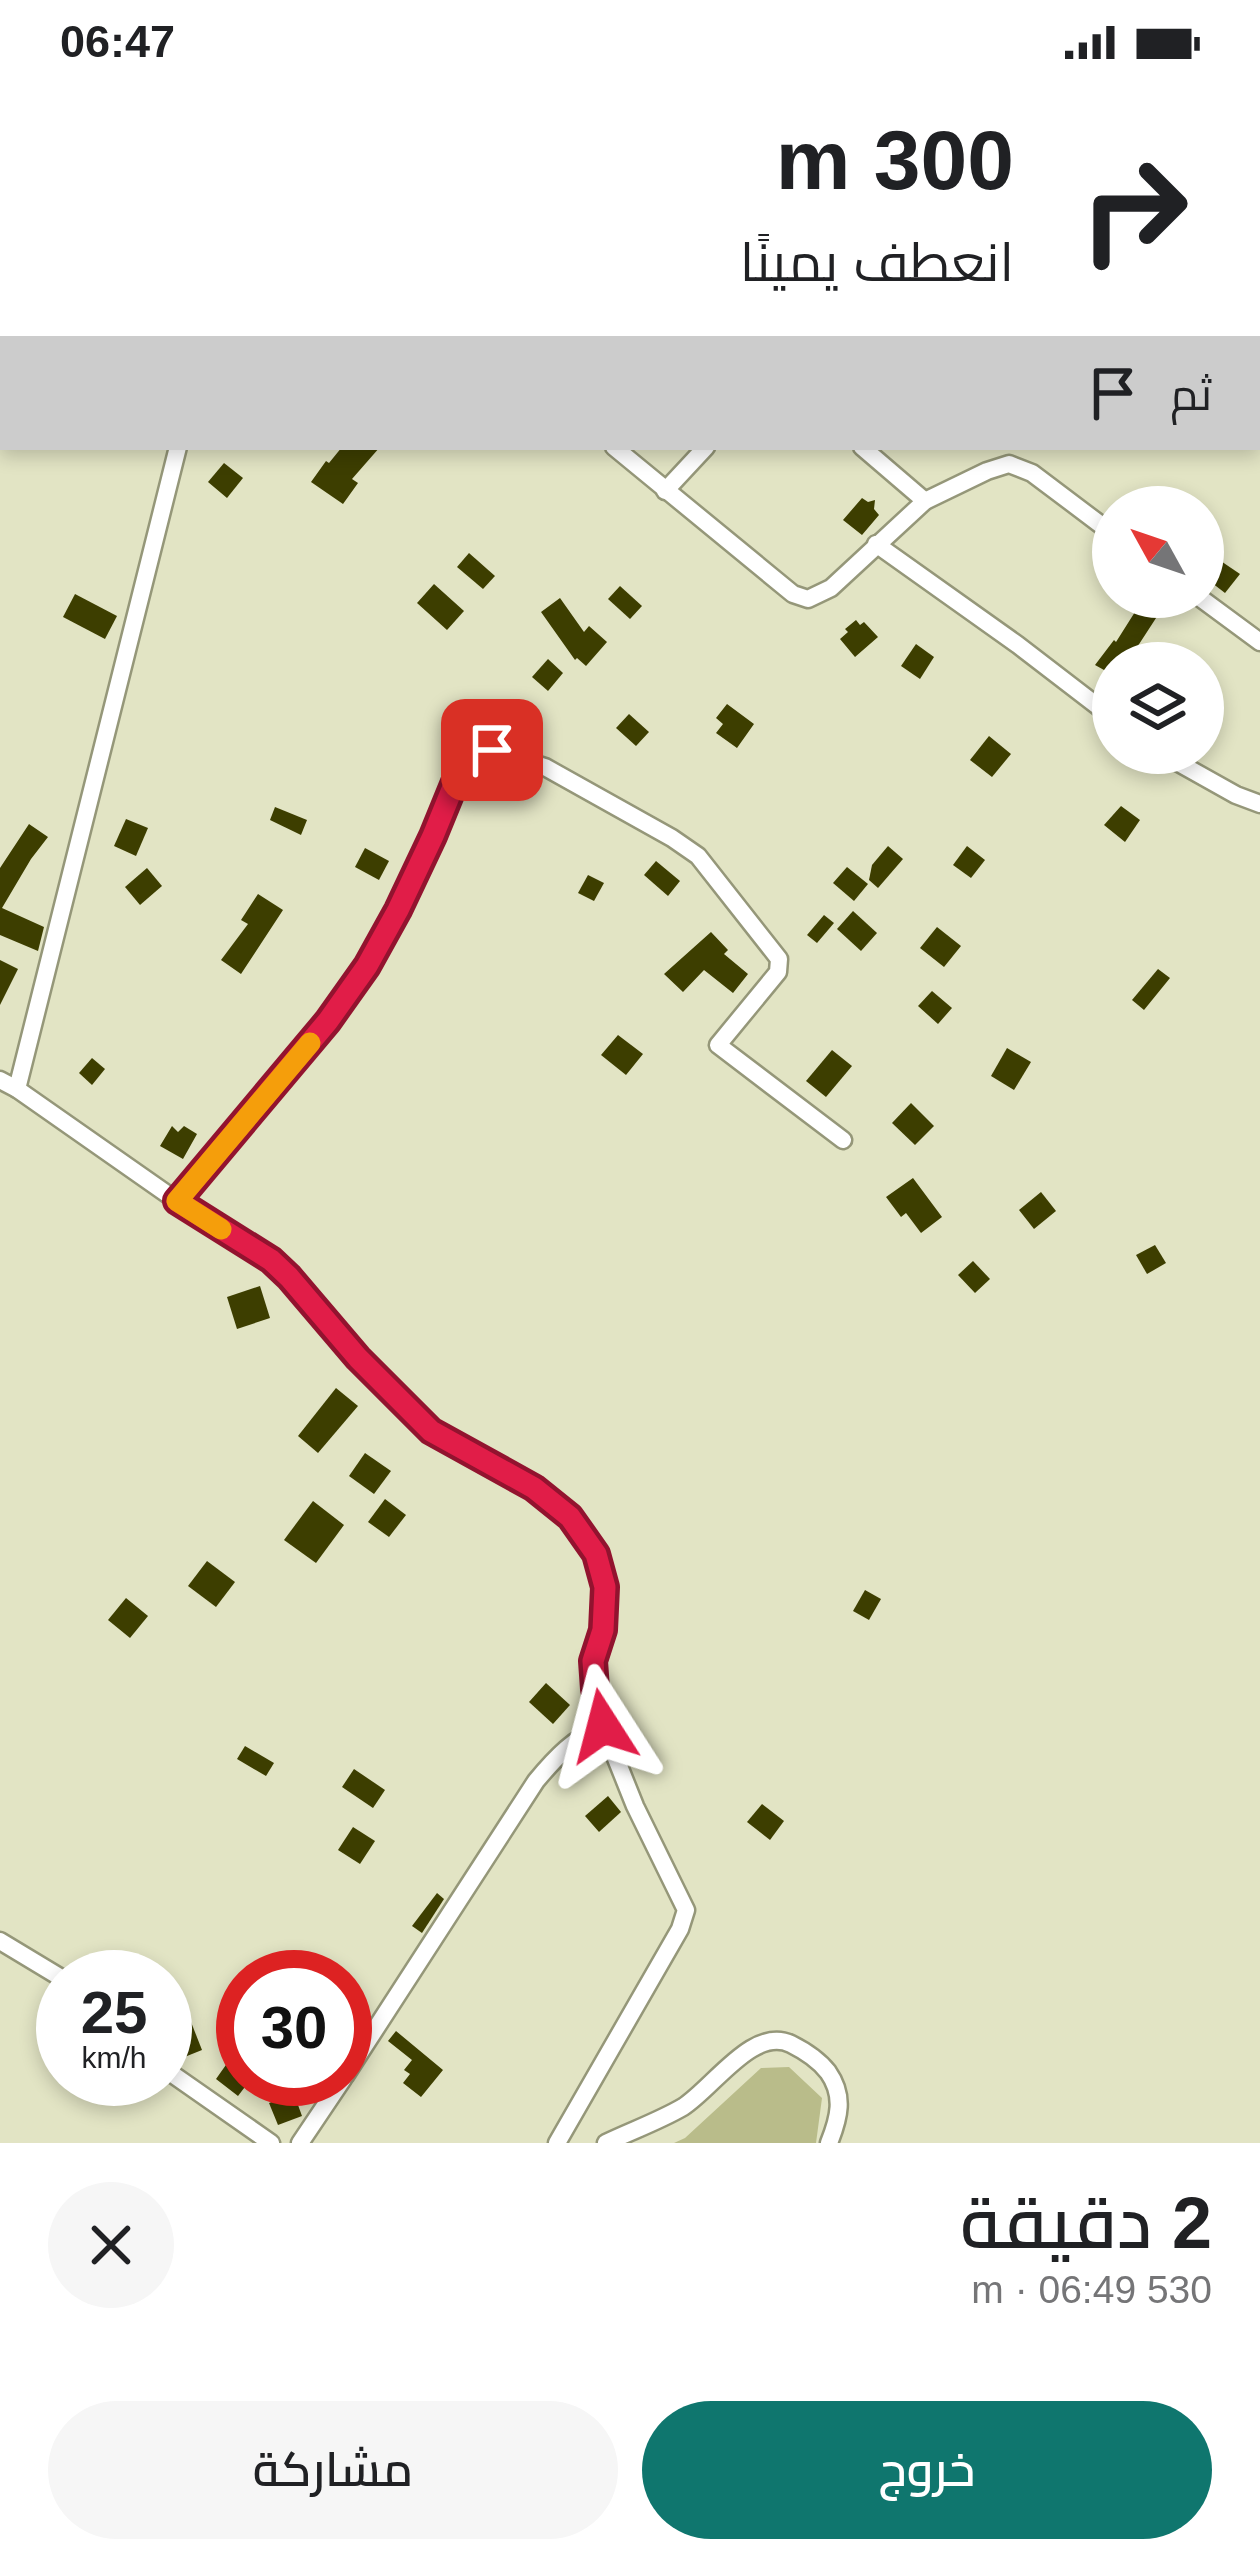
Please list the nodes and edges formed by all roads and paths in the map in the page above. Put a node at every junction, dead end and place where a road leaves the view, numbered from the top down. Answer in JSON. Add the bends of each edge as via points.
{"nodes":[{"id":1,"x":177,"y":450,"type":"edge"},
{"id":2,"x":617,"y":450,"type":"edge"},
{"id":3,"x":703,"y":450,"type":"edge"},
{"id":4,"x":866,"y":450,"type":"edge"},
{"id":5,"x":665,"y":491,"type":"junction"},
{"id":6,"x":925,"y":501,"type":"junction"},
{"id":7,"x":1092,"y":518,"type":"edge"},
{"id":8,"x":876,"y":544,"type":"junction"},
{"id":9,"x":1224,"y":615,"type":"edge"},
{"id":10,"x":1260,"y":642,"type":"edge"},
{"id":11,"x":1092,"y":702,"type":"edge"},
{"id":12,"x":1198,"y":774,"type":"edge"},
{"id":13,"x":1260,"y":804,"type":"edge"},
{"id":14,"x":9,"y":1085,"type":"edge"},
{"id":15,"x":843,"y":1141,"type":"dead end"},
{"id":16,"x":177,"y":1201,"type":"junction"},
{"id":17,"x":603,"y":1726,"type":"junction"},
{"id":18,"x":0,"y":1941,"type":"edge"},
{"id":19,"x":36,"y":1963,"type":"edge"},
{"id":20,"x":372,"y":2034,"type":"edge"},
{"id":21,"x":192,"y":2087,"type":"edge"},
{"id":22,"x":325,"y":2106,"type":"edge"},
{"id":23,"x":271,"y":2143,"type":"edge"},
{"id":24,"x":300,"y":2143,"type":"edge"},
{"id":25,"x":557,"y":2143,"type":"edge"},
{"id":26,"x":606,"y":2143,"type":"edge"},
{"id":27,"x":829,"y":2143,"type":"edge"}],
"edges":[{"from":1,"to":14,"type":"street"},
{"from":2,"to":5,"type":"street"},
{"from":3,"to":5,"type":"street"},
{"from":4,"to":6,"type":"street"},
{"from":5,"to":8,"type":"street","via":[[808,598],[831,588]]},
{"from":6,"to":7,"type":"street","via":[[1009,464]]},
{"from":6,"to":8,"type":"street"},
{"from":8,"to":11,"type":"street"},
{"from":9,"to":10,"type":"street"},
{"from":12,"to":13,"type":"street"},
{"from":14,"to":16,"type":"street"},
{"from":15,"to":16,"type":"street","via":[[718,1045],[778,972],[779,959],[698,856],[545,766],[480,750],[462,765],[367,966]]},
{"from":16,"to":17,"type":"street","via":[[271,1260],[431,1431],[570,1517],[596,1554],[605,1587],[593,1661]]},
{"from":17,"to":20,"type":"street","via":[[581,1735],[536,1781]]},
{"from":17,"to":25,"type":"street","via":[[686,1910]]},
{"from":18,"to":19,"type":"street"},
{"from":21,"to":23,"type":"street"},
{"from":22,"to":24,"type":"street"},
{"from":26,"to":27,"type":"street","via":[[681,2108],[760,2042],[781,2039],[804,2050],[836,2084],[841,2104]]}]}
